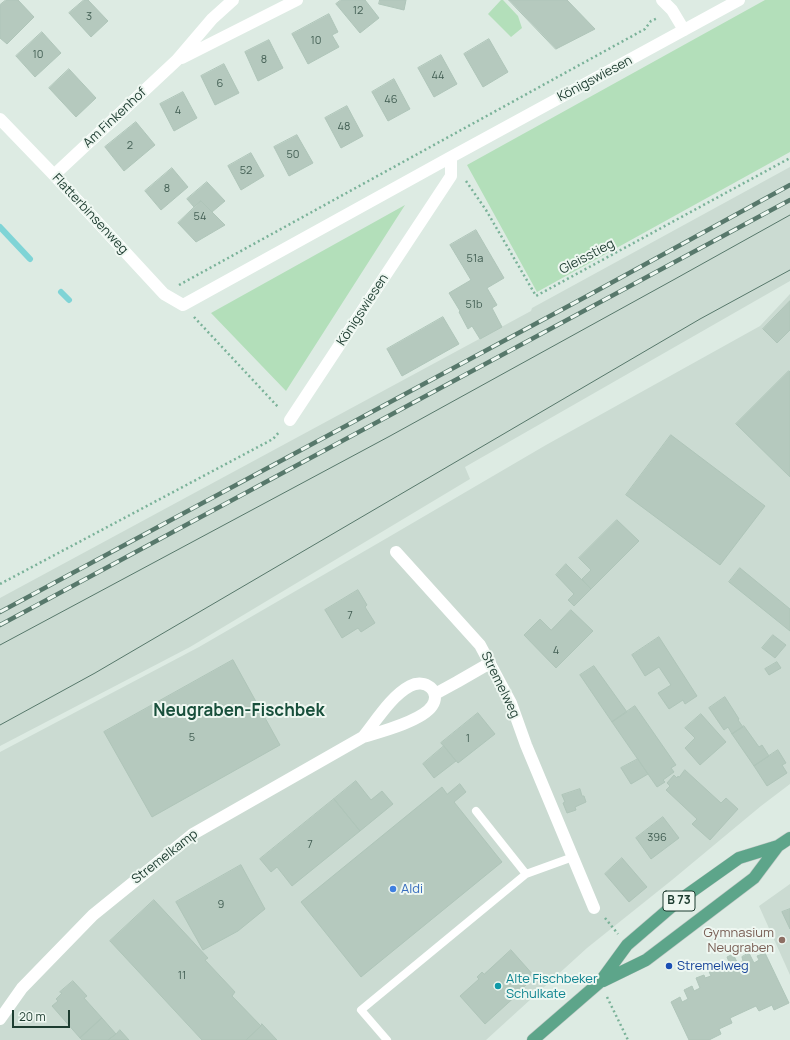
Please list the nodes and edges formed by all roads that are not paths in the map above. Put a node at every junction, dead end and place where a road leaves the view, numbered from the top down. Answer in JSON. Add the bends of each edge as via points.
{"nodes":[{"id":1,"x":233,"y":0,"type":"edge"},
{"id":2,"x":297,"y":0,"type":"edge"},
{"id":3,"x":662,"y":0,"type":"edge"},
{"id":4,"x":739,"y":0,"type":"edge"},
{"id":5,"x":684,"y":30,"type":"junction"},
{"id":6,"x":177,"y":60,"type":"junction"},
{"id":7,"x":0,"y":119,"type":"edge"},
{"id":8,"x":451,"y":157,"type":"junction"},
{"id":9,"x":54,"y":175,"type":"junction"},
{"id":10,"x":183,"y":306,"type":"joint"},
{"id":11,"x":290,"y":420,"type":"road end"},
{"id":12,"x":396,"y":552,"type":"dead end"},
{"id":13,"x":490,"y":663,"type":"junction"},
{"id":14,"x":435,"y":694,"type":"junction"},
{"id":15,"x":363,"y":737,"type":"junction"},
{"id":16,"x":476,"y":811,"type":"dead end"},
{"id":17,"x":790,"y":838,"type":"edge"},
{"id":18,"x":778,"y":846,"type":"junction"},
{"id":19,"x":572,"y":857,"type":"junction"},
{"id":20,"x":526,"y":874,"type":"junction"},
{"id":21,"x":594,"y":908,"type":"road end"},
{"id":22,"x":600,"y":982,"type":"junction"},
{"id":23,"x":0,"y":1020,"type":"edge"},
{"id":24,"x":387,"y":1040,"type":"edge"},
{"id":25,"x":533,"y":1040,"type":"edge"}],
"edges":[{"from":1,"to":6,"type":"street","name":"Am Finkenhof","via":[[212,19]]},
{"from":2,"to":6,"type":"street","name":"Am Finkenhof"},
{"from":3,"to":5,"type":"street","via":[[672,10]]},
{"from":4,"to":5,"type":"street","name":"Königswiesen"},
{"from":5,"to":8,"type":"street","name":"Königswiesen"},
{"from":6,"to":9,"type":"street","name":"Am Finkenhof"},
{"from":7,"to":9,"type":"street","name":"Flatterbinsenweg"},
{"from":8,"to":10,"type":"street","name":"Königswiesen"},
{"from":8,"to":11,"type":"street","name":"Königswiesen","via":[[451,176]]},
{"from":9,"to":10,"type":"street","name":"Flatterbinsenweg","via":[[164,294]]},
{"from":12,"to":13,"type":"street","name":"Stremelweg","via":[[480,645]]},
{"from":13,"to":14,"type":"street"},
{"from":13,"to":19,"type":"street","name":"Stremelweg","via":[[512,703],[526,745]]},
{"from":14,"to":15,"type":"street","name":"Stremelkamp","via":[[432,707],[412,721]]},
{"from":14,"to":15,"type":"street","name":"Stremelkamp","via":[[426,684],[411,685],[398,694]]},
{"from":15,"to":23,"type":"street","name":"Stremelkamp","via":[[193,834],[93,915],[22,988]]},
{"from":16,"to":20,"type":"lane"},
{"from":17,"to":18,"type":"main road","number":"B 73"},
{"from":18,"to":22,"type":"main road","number":"B 73","via":[[754,878],[646,960]]},
{"from":18,"to":22,"type":"main road","number":"B 73","via":[[738,858],[677,902],[627,945]]},
{"from":19,"to":20,"type":"lane"},
{"from":19,"to":21,"type":"street","name":"Stremelweg"},
{"from":20,"to":24,"type":"lane","via":[[361,1010]]},
{"from":22,"to":25,"type":"main road","number":"B 73"}]}
